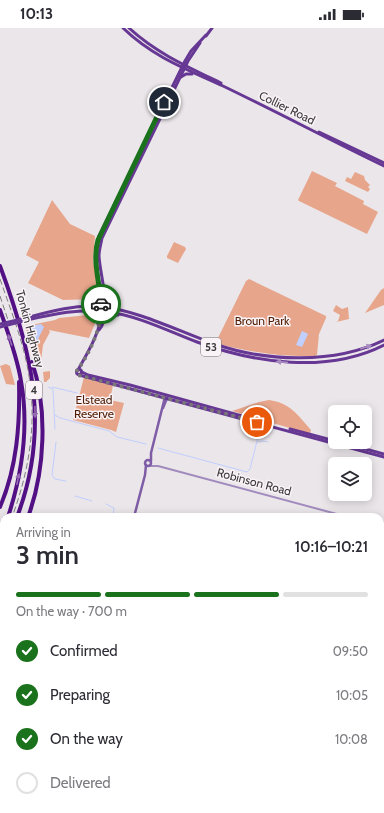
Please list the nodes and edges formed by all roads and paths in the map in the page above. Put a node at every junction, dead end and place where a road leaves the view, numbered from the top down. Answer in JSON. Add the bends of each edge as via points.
{"nodes":[{"id":1,"x":124,"y":28,"type":"edge"},
{"id":2,"x":129,"y":28,"type":"edge"},
{"id":3,"x":212,"y":28,"type":"edge"},
{"id":4,"x":206,"y":35,"type":"junction"},
{"id":5,"x":190,"y":58,"type":"junction"},
{"id":6,"x":174,"y":64,"type":"junction"},
{"id":7,"x":184,"y":67,"type":"junction"},
{"id":8,"x":192,"y":69,"type":"junction"},
{"id":9,"x":194,"y":74,"type":"junction"},
{"id":10,"x":179,"y":76,"type":"junction"},
{"id":11,"x":152,"y":100,"type":"dead end"},
{"id":12,"x":166,"y":103,"type":"junction"},
{"id":13,"x":161,"y":109,"type":"junction"},
{"id":14,"x":160,"y":120,"type":"junction"},
{"id":15,"x":153,"y":126,"type":"junction"},
{"id":16,"x":384,"y":165,"type":"edge"},
{"id":17,"x":126,"y":190,"type":"junction"},
{"id":18,"x":119,"y":196,"type":"junction"},
{"id":19,"x":102,"y":240,"type":"junction"},
{"id":20,"x":96,"y":246,"type":"junction"},
{"id":21,"x":0,"y":266,"type":"edge"},
{"id":22,"x":98,"y":266,"type":"junction"},
{"id":23,"x":103,"y":299,"type":"junction"},
{"id":24,"x":81,"y":306,"type":"junction"},
{"id":25,"x":103,"y":307,"type":"junction"},
{"id":26,"x":113,"y":308,"type":"junction"},
{"id":27,"x":0,"y":310,"type":"edge"},
{"id":28,"x":94,"y":311,"type":"junction"},
{"id":29,"x":103,"y":312,"type":"junction"},
{"id":30,"x":122,"y":315,"type":"junction"},
{"id":31,"x":26,"y":319,"type":"junction"},
{"id":32,"x":104,"y":319,"type":"junction"},
{"id":33,"x":0,"y":325,"type":"edge"},
{"id":34,"x":98,"y":327,"type":"junction"},
{"id":35,"x":98,"y":331,"type":"junction"},
{"id":36,"x":24,"y":340,"type":"junction"},
{"id":37,"x":384,"y":340,"type":"edge"},
{"id":38,"x":384,"y":345,"type":"edge"},
{"id":39,"x":18,"y":369,"type":"junction"},
{"id":40,"x":166,"y":397,"type":"junction"},
{"id":41,"x":328,"y":439,"type":"edge"},
{"id":42,"x":364,"y":449,"type":"edge"},
{"id":43,"x":151,"y":453,"type":"junction"},
{"id":44,"x":384,"y":455,"type":"edge"},
{"id":45,"x":147,"y":460,"type":"junction"},
{"id":46,"x":150,"y":464,"type":"junction"},
{"id":47,"x":0,"y":507,"type":"edge"},
{"id":48,"x":9,"y":513,"type":"edge"},
{"id":49,"x":18,"y":513,"type":"edge"},
{"id":50,"x":29,"y":513,"type":"edge"},
{"id":51,"x":135,"y":513,"type":"edge"},
{"id":52,"x":333,"y":513,"type":"edge"}],
"edges":[{"from":1,"to":6,"type":"main road","via":[[150,50]]},
{"from":2,"to":7,"type":"main road"},
{"from":3,"to":4,"type":"main road"},
{"from":4,"to":5,"type":"main road"},
{"from":4,"to":7,"type":"main road","via":[[191,51]]},
{"from":5,"to":7,"type":"main road"},
{"from":5,"to":8,"type":"main road"},
{"from":6,"to":7,"type":"main road"},
{"from":6,"to":10,"type":"main road"},
{"from":7,"to":8,"type":"main road","name":"Collier Road"},
{"from":7,"to":9,"type":"main road","name":"Collier Road"},
{"from":7,"to":10,"type":"main road"},
{"from":8,"to":16,"type":"main road","name":"Collier Road"},
{"from":9,"to":10,"type":"main road"},
{"from":9,"to":16,"type":"main road","name":"Collier Road"},
{"from":10,"to":12,"type":"main road"},
{"from":11,"to":13,"type":"main road","via":[[160,104]]},
{"from":12,"to":13,"type":"main road"},
{"from":12,"to":14,"type":"main road"},
{"from":13,"to":15,"type":"main road"},
{"from":14,"to":15,"type":"main road"},
{"from":14,"to":17,"type":"main road"},
{"from":15,"to":18,"type":"main road"},
{"from":17,"to":18,"type":"main road"},
{"from":17,"to":19,"type":"main road"},
{"from":18,"to":20,"type":"main road"},
{"from":19,"to":20,"type":"main road"},
{"from":19,"to":22,"type":"main road"},
{"from":20,"to":22,"type":"main road"},
{"from":21,"to":36,"type":"highway","name":"Tonkin Highway","number":"4"},
{"from":22,"to":23,"type":"main road"},
{"from":23,"to":24,"type":"main road"},
{"from":23,"to":25,"type":"main road"},
{"from":23,"to":26,"type":"main road"},
{"from":24,"to":25,"type":"main road","number":"53"},
{"from":24,"to":31,"type":"main road","number":"53"},
{"from":25,"to":26,"type":"main road","number":"53"},
{"from":25,"to":29,"type":"main road"},
{"from":26,"to":37,"type":"main road","number":"53","one_way":true,"via":[[226,348],[276,356],[320,357],[341,354]]},
{"from":39,"to":27,"type":"highway","name":"Tonkin Highway","number":"4","one_way":true},
{"from":28,"to":29,"type":"main road","number":"53"},
{"from":28,"to":31,"type":"main road","number":"53"},
{"from":28,"to":34,"type":"main road","via":[[98,318]]},
{"from":29,"to":30,"type":"main road","number":"53"},
{"from":29,"to":32,"type":"main road"},
{"from":29,"to":34,"type":"main road"},
{"from":30,"to":32,"type":"main road"},
{"from":38,"to":30,"type":"main road","number":"53","one_way":true,"via":[[360,355],[338,359],[276,361],[225,352]]},
{"from":31,"to":33,"type":"main road","number":"53","bridge":true},
{"from":32,"to":35,"type":"main road"},
{"from":34,"to":35,"type":"main road"},
{"from":35,"to":40,"type":"main road","via":[[80,372]]},
{"from":36,"to":49,"type":"highway","name":"Tonkin Highway","number":"4","one_way":true,"via":[[34,385],[35,430],[29,474]]},
{"from":36,"to":50,"type":"highway","via":[[36,378],[42,421],[40,469]]},
{"from":39,"to":47,"type":"highway","via":[[18,440],[10,478]]},
{"from":48,"to":39,"type":"highway","name":"Tonkin Highway","number":"4","one_way":true,"via":[[18,479],[23,443],[23,399]]},
{"from":40,"to":41,"type":"main road"},
{"from":40,"to":43,"type":"main road"},
{"from":40,"to":44,"type":"main road"},
{"from":42,"to":44,"type":"main road"},
{"from":43,"to":45,"type":"main road"},
{"from":43,"to":46,"type":"main road"},
{"from":45,"to":46,"type":"main road"},
{"from":45,"to":46,"type":"main road"},
{"from":46,"to":51,"type":"main road"},
{"from":46,"to":52,"type":"street","name":"Robinson Road"}]}
